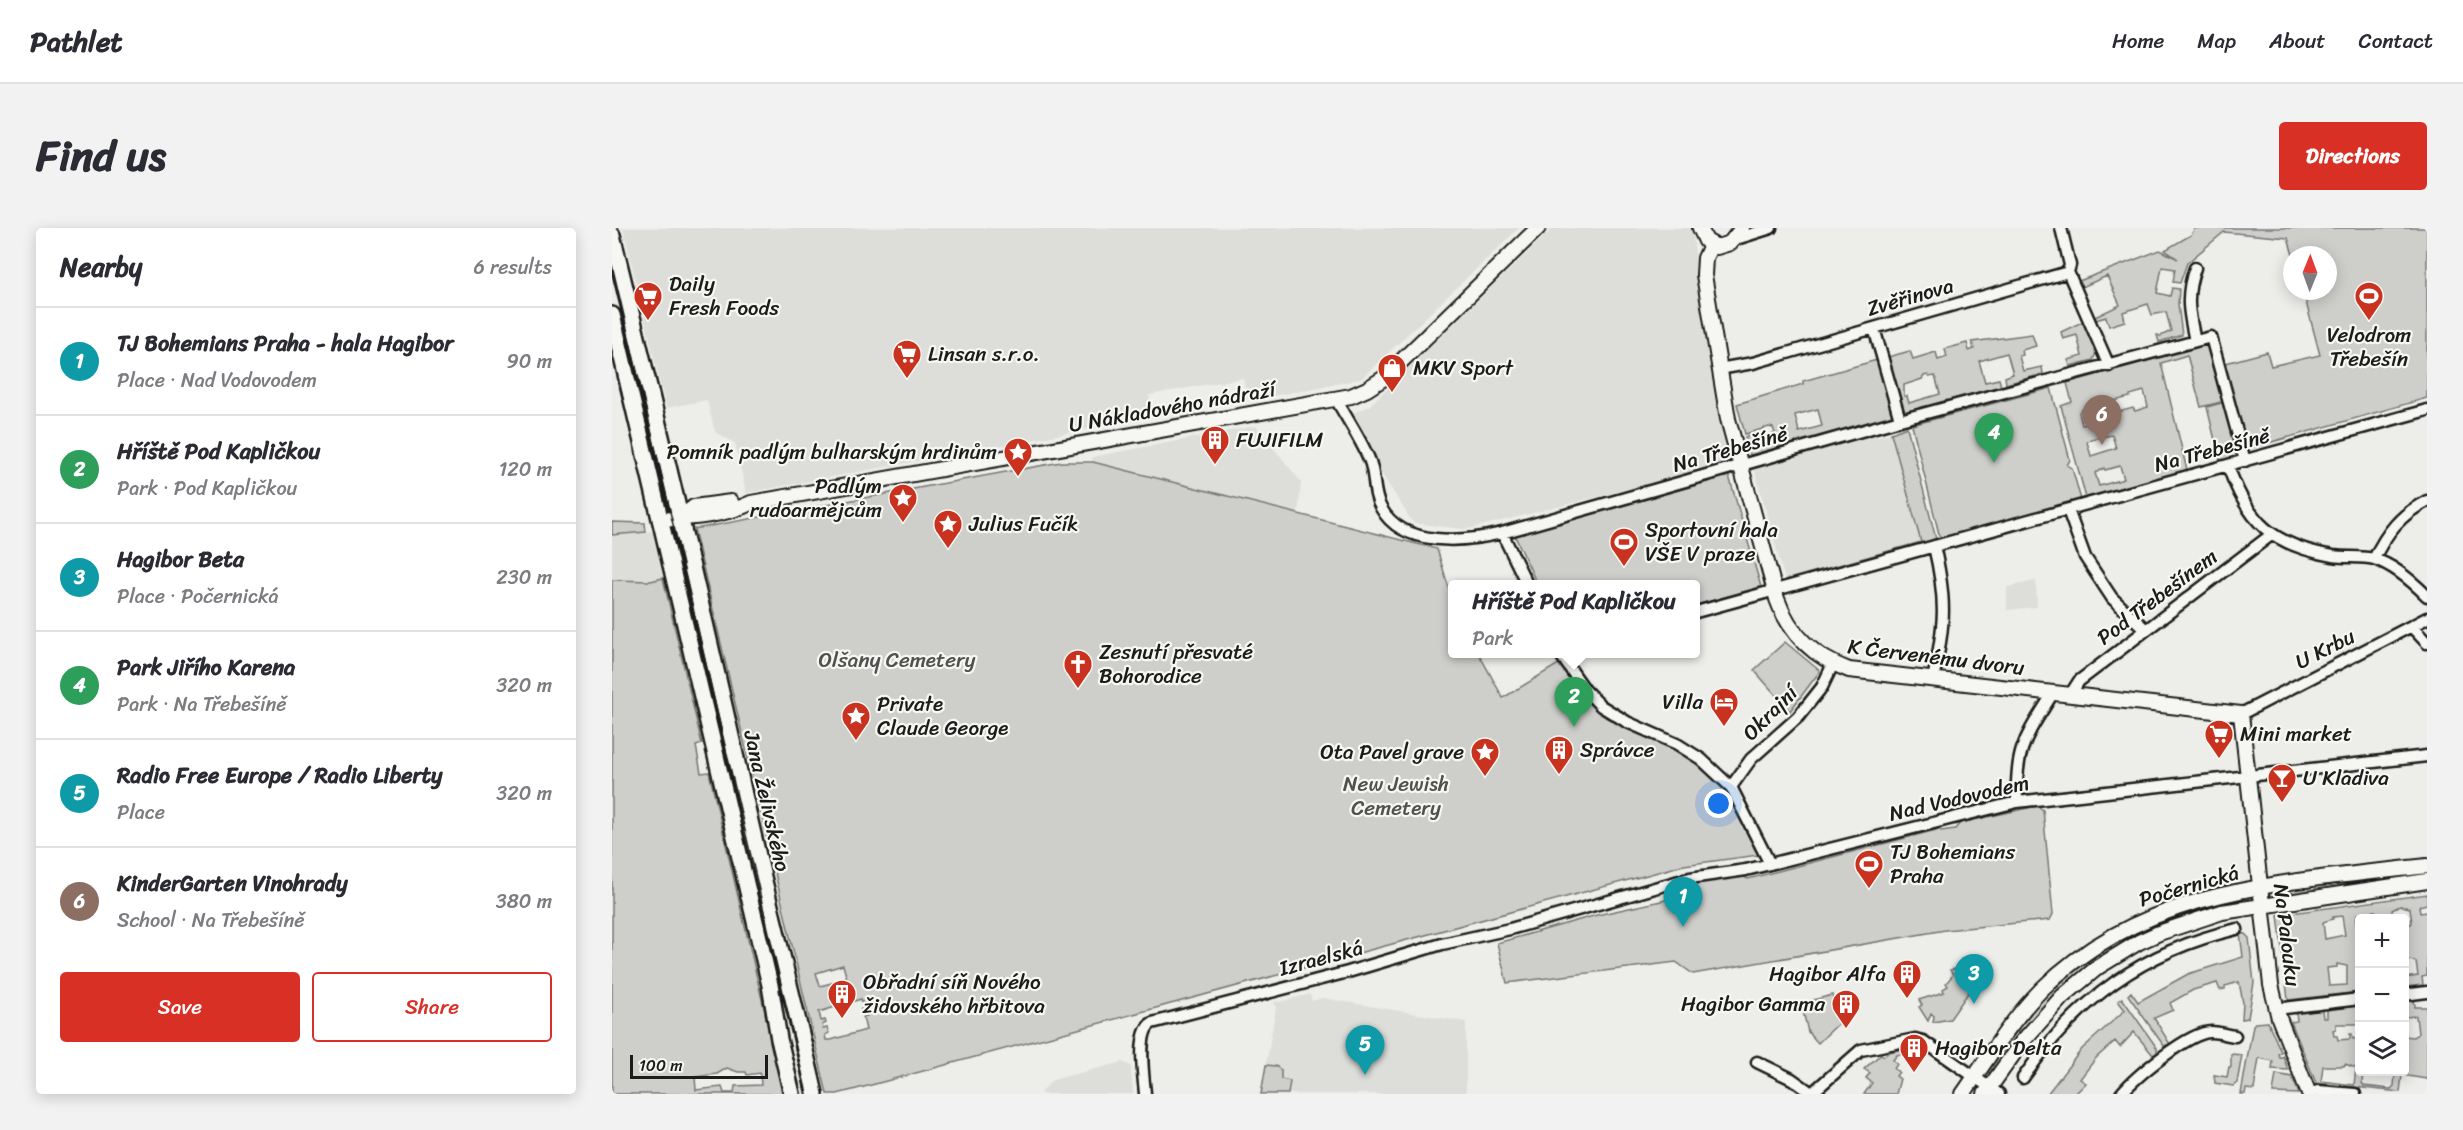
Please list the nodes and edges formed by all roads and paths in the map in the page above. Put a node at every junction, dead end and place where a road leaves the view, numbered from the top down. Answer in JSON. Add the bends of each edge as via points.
{"nodes":[{"id":1,"x":1538,"y":228,"type":"edge"},
{"id":2,"x":1700,"y":228,"type":"edge"},
{"id":3,"x":1742,"y":228,"type":"edge"},
{"id":4,"x":1771,"y":228,"type":"edge"},
{"id":5,"x":2061,"y":228,"type":"edge"},
{"id":6,"x":612,"y":235,"type":"edge"},
{"id":7,"x":1734,"y":240,"type":"junction"},
{"id":8,"x":1711,"y":245,"type":"junction"},
{"id":9,"x":615,"y":257,"type":"edge"},
{"id":10,"x":2195,"y":268,"type":"dead end"},
{"id":11,"x":2068,"y":272,"type":"junction"},
{"id":12,"x":612,"y":315,"type":"edge"},
{"id":13,"x":1874,"y":328,"type":"junction"},
{"id":14,"x":2195,"y":341,"type":"junction"},
{"id":15,"x":2109,"y":366,"type":"junction"},
{"id":16,"x":1719,"y":369,"type":"junction"},
{"id":17,"x":1336,"y":399,"type":"junction"},
{"id":18,"x":2427,"y":410,"type":"edge"},
{"id":19,"x":1900,"y":420,"type":"junction"},
{"id":20,"x":2245,"y":461,"type":"junction"},
{"id":21,"x":2228,"y":466,"type":"junction"},
{"id":22,"x":1740,"y":467,"type":"junction"},
{"id":23,"x":2427,"y":501,"type":"edge"},
{"id":24,"x":2068,"y":510,"type":"junction"},
{"id":25,"x":681,"y":517,"type":"junction"},
{"id":26,"x":660,"y":520,"type":"junction"},
{"id":27,"x":1502,"y":533,"type":"junction"},
{"id":28,"x":2271,"y":535,"type":"junction"},
{"id":29,"x":1934,"y":546,"type":"junction"},
{"id":30,"x":2374,"y":559,"type":"junction"},
{"id":31,"x":1525,"y":580,"type":"edge"},
{"id":32,"x":1774,"y":590,"type":"junction"},
{"id":33,"x":2427,"y":596,"type":"edge"},
{"id":34,"x":1700,"y":611,"type":"edge"},
{"id":35,"x":2427,"y":618,"type":"edge"},
{"id":36,"x":2412,"y":627,"type":"junction"},
{"id":37,"x":2146,"y":630,"type":"junction"},
{"id":38,"x":2427,"y":643,"type":"edge"},
{"id":39,"x":1563,"y":658,"type":"edge"},
{"id":40,"x":1833,"y":664,"type":"junction"},
{"id":41,"x":1933,"y":680,"type":"junction"},
{"id":42,"x":2054,"y":693,"type":"junction"},
{"id":43,"x":2070,"y":694,"type":"junction"},
{"id":44,"x":2241,"y":714,"type":"junction"},
{"id":45,"x":2427,"y":756,"type":"edge"},
{"id":46,"x":2248,"y":776,"type":"junction"},
{"id":47,"x":1731,"y":787,"type":"junction"},
{"id":48,"x":2017,"y":802,"type":"junction"},
{"id":49,"x":1770,"y":864,"type":"junction"},
{"id":50,"x":2427,"y":866,"type":"edge"},
{"id":51,"x":2427,"y":880,"type":"edge"},
{"id":52,"x":2259,"y":888,"type":"junction"},
{"id":53,"x":2262,"y":906,"type":"junction"},
{"id":54,"x":1510,"y":929,"type":"joint"},
{"id":55,"x":2237,"y":929,"type":"dead end"},
{"id":56,"x":2427,"y":992,"type":"edge"},
{"id":57,"x":2409,"y":994,"type":"edge"},
{"id":58,"x":2355,"y":1000,"type":"edge"},
{"id":59,"x":2276,"y":1009,"type":"junction"},
{"id":60,"x":2235,"y":1036,"type":"dead end"},
{"id":61,"x":1757,"y":1062,"type":"dead end"},
{"id":62,"x":1975,"y":1077,"type":"junction"},
{"id":63,"x":2023,"y":1078,"type":"dead end"},
{"id":64,"x":1991,"y":1092,"type":"edge"},
{"id":65,"x":1813,"y":1093,"type":"edge"},
{"id":66,"x":792,"y":1094,"type":"edge"},
{"id":67,"x":815,"y":1094,"type":"edge"},
{"id":68,"x":1145,"y":1094,"type":"edge"},
{"id":69,"x":1963,"y":1094,"type":"edge"},
{"id":70,"x":2121,"y":1094,"type":"edge"},
{"id":71,"x":2309,"y":1094,"type":"edge"},
{"id":72,"x":2355,"y":1094,"type":"edge"}],
"edges":[{"from":1,"to":17,"type":"street","name":"U Nákladového nádraží","via":[[1384,378],[1360,392]]},
{"from":2,"to":8,"type":"street"},
{"from":3,"to":7,"type":"street"},
{"from":4,"to":7,"type":"street"},
{"from":5,"to":11,"type":"street","via":[[2070,265]]},
{"from":6,"to":9,"type":"main road","name":"Jana Želivského"},
{"from":7,"to":8,"type":"street","via":[[1721,247]]},
{"from":8,"to":16,"type":"street","name":"K Červenému dvoru","via":[[1704,266]]},
{"from":9,"to":25,"type":"main road","name":"Jana Želivského"},
{"from":10,"to":14,"type":"street","via":[[2187,307]]},
{"from":11,"to":13,"type":"street","name":"Zvěřinova"},
{"from":11,"to":15,"type":"street"},
{"from":12,"to":26,"type":"main road","name":"Jana Želivského"},
{"from":13,"to":16,"type":"street","name":"Zvěřinova"},
{"from":13,"to":19,"type":"street"},
{"from":14,"to":15,"type":"street","name":"Na Třebešíně"},
{"from":14,"to":20,"type":"street","name":"Na Třebešíně","via":[[2211,337]]},
{"from":15,"to":19,"type":"street","name":"Na Třebešíně"},
{"from":16,"to":22,"type":"street","name":"K Červenému dvoru"},
{"from":17,"to":25,"type":"street","name":"U Nákladového nádraží"},
{"from":17,"to":27,"type":"street","name":"Na Třebešíně","via":[[1371,461],[1380,508],[1396,525],[1424,537],[1455,541]]},
{"from":18,"to":20,"type":"street","name":"Na Třebešíně"},
{"from":19,"to":22,"type":"street","name":"Na Třebešíně"},
{"from":20,"to":21,"type":"street","name":"Na Třebešíně"},
{"from":21,"to":24,"type":"street","name":"Na Třebešíně"},
{"from":21,"to":28,"type":"street","via":[[2239,495]]},
{"from":22,"to":27,"type":"street","name":"Na Třebešíně"},
{"from":22,"to":32,"type":"street","name":"K Červenému dvoru"},
{"from":23,"to":30,"type":"street","via":[[2411,509],[2385,536]]},
{"from":24,"to":29,"type":"street","name":"Na Třebešíně"},
{"from":24,"to":37,"type":"street","via":[[2085,556],[2112,598]]},
{"from":25,"to":26,"type":"street"},
{"from":25,"to":67,"type":"main road","name":"Jana Želivského"},
{"from":26,"to":66,"type":"main road","name":"Jana Želivského"},
{"from":27,"to":31,"type":"street"},
{"from":28,"to":30,"type":"street","via":[[2300,548],[2334,556]]},
{"from":28,"to":37,"type":"street","name":"Pod Třebešínem"},
{"from":29,"to":32,"type":"street","name":"Na Třebešíně"},
{"from":29,"to":41,"type":"street","via":[[1944,613]]},
{"from":30,"to":33,"type":"street","via":[[2408,577]]},
{"from":32,"to":34,"type":"street","name":"Na Třebešíně"},
{"from":32,"to":40,"type":"street","name":"K Červenému dvoru","via":[[1794,632]]},
{"from":35,"to":36,"type":"street","name":"U Krbu"},
{"from":36,"to":38,"type":"street"},
{"from":36,"to":44,"type":"street","name":"U Krbu"},
{"from":37,"to":43,"type":"street","name":"Pod Třebešínem","via":[[2079,681]]},
{"from":39,"to":47,"type":"street","via":[[1601,706],[1677,744],[1701,759]]},
{"from":40,"to":41,"type":"street","name":"K Červenému dvoru"},
{"from":40,"to":47,"type":"street","name":"Okrajní","via":[[1822,687],[1798,717],[1751,759]]},
{"from":41,"to":42,"type":"street","name":"K Červenému dvoru"},
{"from":42,"to":43,"type":"street","name":"K Červenému dvoru"},
{"from":42,"to":48,"type":"street","via":[[2022,745],[2016,769]]},
{"from":43,"to":44,"type":"street","name":"K Červenému dvoru"},
{"from":44,"to":46,"type":"street"},
{"from":45,"to":46,"type":"street","name":"Nad Vodovodem"},
{"from":46,"to":48,"type":"street","name":"Nad Vodovodem"},
{"from":46,"to":52,"type":"street","name":"Na Palouku"},
{"from":47,"to":49,"type":"street"},
{"from":48,"to":49,"type":"street","name":"Nad Vodovodem"},
{"from":49,"to":54,"type":"street","name":"Nad Vodovodem","via":[[1690,878]]},
{"from":50,"to":52,"type":"street","name":"Počernická"},
{"from":51,"to":53,"type":"street","name":"Počernická"},
{"from":52,"to":53,"type":"street","name":"Na Palouku"},
{"from":52,"to":62,"type":"street","name":"Počernická","via":[[2164,911],[2096,945],[2064,969],[2024,1009]]},
{"from":53,"to":59,"type":"street","name":"Na Palouku"},
{"from":53,"to":64,"type":"street","name":"Počernická","via":[[2222,912],[2184,924],[2117,954],[2051,1007],[2022,1042]]},
{"from":54,"to":68,"type":"street","name":"Izraelská","via":[[1152,1023],[1142,1036]]},
{"from":55,"to":63,"type":"street","via":[[2168,951],[2114,982],[2067,1021]]},
{"from":56,"to":57,"type":"street"},
{"from":58,"to":59,"type":"street"},
{"from":59,"to":71,"type":"street","name":"Na Palouku"},
{"from":60,"to":70,"type":"street","via":[[2210,1032],[2191,1039],[2146,1070]]},
{"from":61,"to":65,"type":"street"},
{"from":62,"to":64,"type":"street"},
{"from":62,"to":65,"type":"street","via":[[1915,1039],[1861,1050]]},
{"from":62,"to":69,"type":"street","name":"Počernická"},
{"from":71,"to":72,"type":"street"}]}
